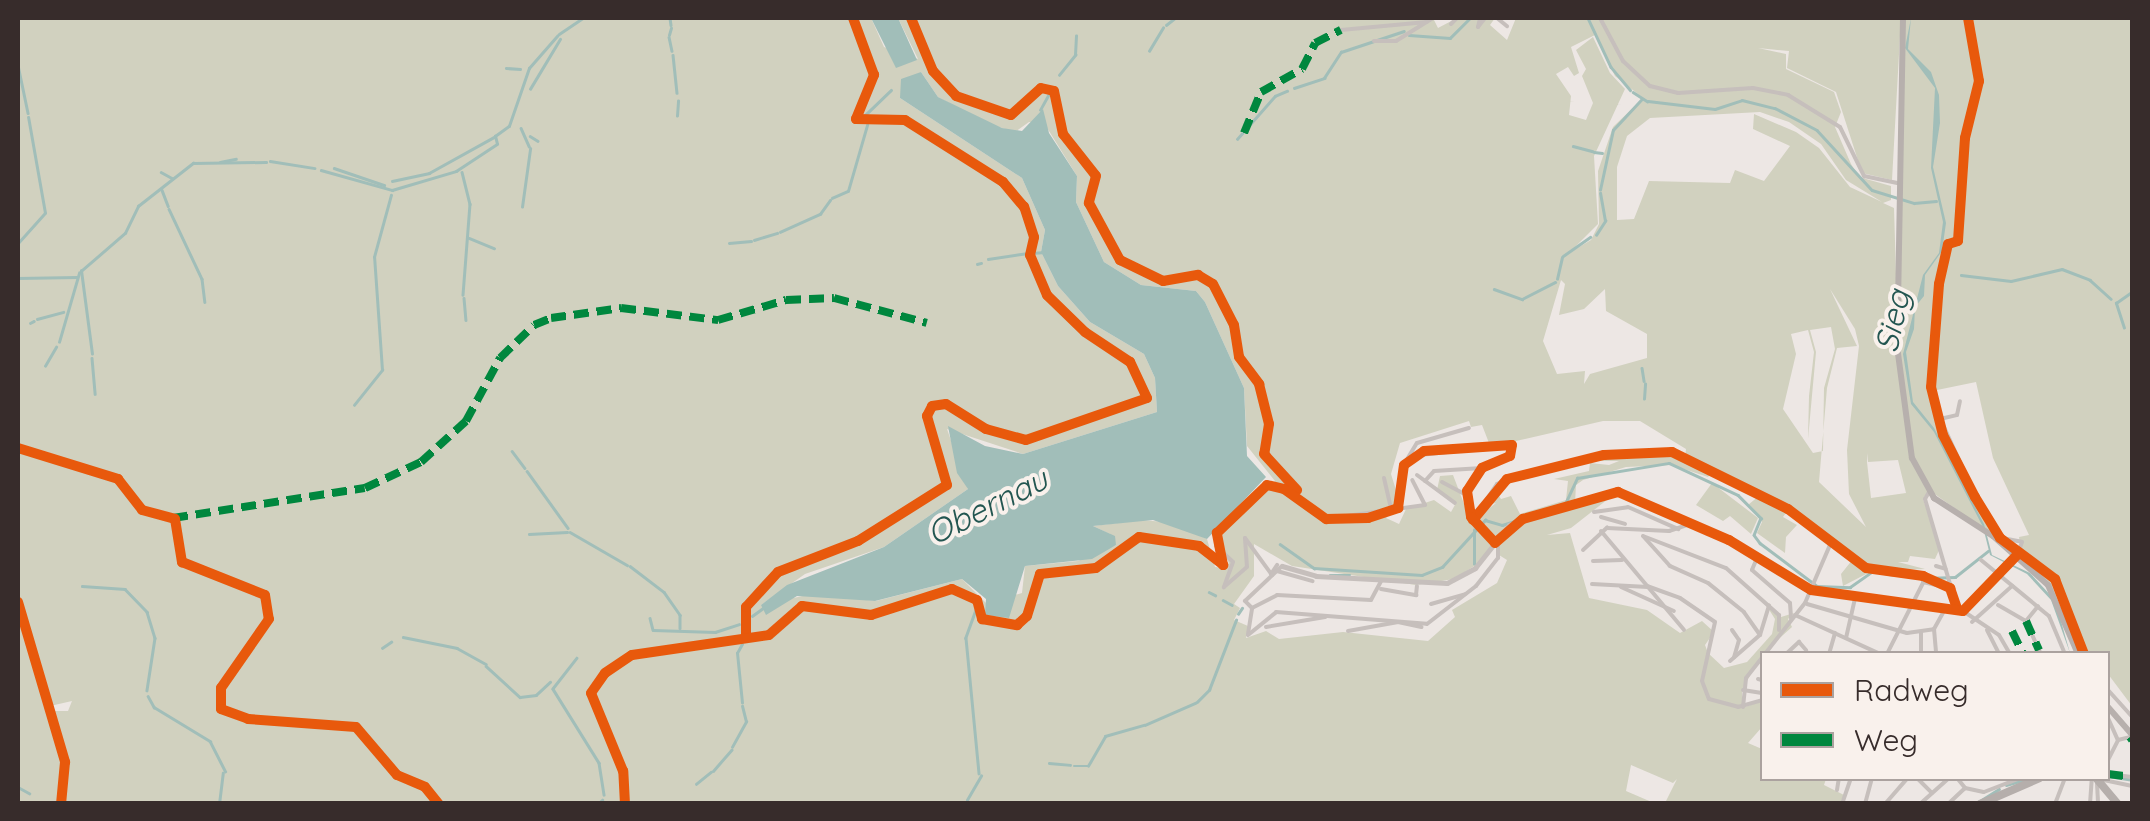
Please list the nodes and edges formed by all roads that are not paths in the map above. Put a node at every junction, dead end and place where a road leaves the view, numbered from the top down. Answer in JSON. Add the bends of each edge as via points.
{"nodes":[{"id":1,"x":1433,"y":18,"type":"edge"},
{"id":2,"x":1456,"y":18,"type":"edge"},
{"id":3,"x":1496,"y":18,"type":"edge"},
{"id":4,"x":1600,"y":18,"type":"edge"},
{"id":5,"x":1902,"y":18,"type":"edge"},
{"id":6,"x":1427,"y":22,"type":"junction"},
{"id":7,"x":1451,"y":24,"type":"dead end"},
{"id":8,"x":1507,"y":26,"type":"dead end"},
{"id":9,"x":1342,"y":30,"type":"dead end"},
{"id":10,"x":1374,"y":41,"type":"dead end"},
{"id":11,"x":1897,"y":187,"type":"junction"},
{"id":12,"x":1960,"y":402,"type":"dead end"},
{"id":13,"x":1470,"y":428,"type":"dead end"},
{"id":14,"x":1406,"y":461,"type":"junction"},
{"id":15,"x":1482,"y":468,"type":"junction"},
{"id":16,"x":1417,"y":475,"type":"dead end"},
{"id":17,"x":1516,"y":477,"type":"dead end"},
{"id":18,"x":1384,"y":478,"type":"dead end"},
{"id":19,"x":1412,"y":480,"type":"dead end"},
{"id":20,"x":1425,"y":481,"type":"junction"},
{"id":21,"x":1442,"y":482,"type":"dead end"},
{"id":22,"x":1929,"y":492,"type":"junction"},
{"id":23,"x":1466,"y":495,"type":"junction"},
{"id":24,"x":1455,"y":503,"type":"dead end"},
{"id":25,"x":1400,"y":506,"type":"junction"},
{"id":26,"x":1392,"y":509,"type":"junction"},
{"id":27,"x":1594,"y":512,"type":"dead end"},
{"id":28,"x":1795,"y":514,"type":"dead end"},
{"id":29,"x":1601,"y":516,"type":"dead end"},
{"id":30,"x":1332,"y":518,"type":"dead end"},
{"id":31,"x":1475,"y":524,"type":"junction"},
{"id":32,"x":1690,"y":524,"type":"junction"},
{"id":33,"x":1627,"y":527,"type":"junction"},
{"id":34,"x":1679,"y":530,"type":"junction"},
{"id":35,"x":1601,"y":531,"type":"junction"},
{"id":36,"x":1653,"y":532,"type":"junction"},
{"id":37,"x":1495,"y":543,"type":"junction"},
{"id":38,"x":1830,"y":544,"type":"junction"},
{"id":39,"x":1216,"y":546,"type":"dead end"},
{"id":40,"x":1582,"y":550,"type":"dead end"},
{"id":41,"x":1748,"y":550,"type":"junction"},
{"id":42,"x":2015,"y":559,"type":"junction"},
{"id":43,"x":1623,"y":560,"type":"junction"},
{"id":44,"x":1981,"y":560,"type":"dead end"},
{"id":45,"x":1593,"y":561,"type":"dead end"},
{"id":46,"x":1275,"y":570,"type":"junction"},
{"id":47,"x":1999,"y":578,"type":"junction"},
{"id":48,"x":1924,"y":579,"type":"junction"},
{"id":49,"x":1381,"y":580,"type":"junction"},
{"id":50,"x":1313,"y":582,"type":"dead end"},
{"id":51,"x":1592,"y":584,"type":"dead end"},
{"id":52,"x":1813,"y":585,"type":"junction"},
{"id":53,"x":1417,"y":586,"type":"junction"},
{"id":54,"x":1647,"y":586,"type":"junction"},
{"id":55,"x":2012,"y":586,"type":"junction"},
{"id":56,"x":1620,"y":587,"type":"junction"},
{"id":57,"x":1950,"y":588,"type":"junction"},
{"id":58,"x":1380,"y":589,"type":"junction"},
{"id":59,"x":1470,"y":592,"type":"junction"},
{"id":60,"x":1856,"y":594,"type":"junction"},
{"id":61,"x":1910,"y":599,"type":"junction"},
{"id":62,"x":18,"y":602,"type":"edge"},
{"id":63,"x":1805,"y":603,"type":"junction"},
{"id":64,"x":1431,"y":604,"type":"dead end"},
{"id":65,"x":1998,"y":604,"type":"junction"},
{"id":66,"x":1769,"y":605,"type":"junction"},
{"id":67,"x":1948,"y":606,"type":"junction"},
{"id":68,"x":2038,"y":606,"type":"junction"},
{"id":69,"x":1252,"y":608,"type":"junction"},
{"id":70,"x":1960,"y":609,"type":"junction"},
{"id":71,"x":1674,"y":610,"type":"junction"},
{"id":72,"x":1334,"y":615,"type":"junction"},
{"id":73,"x":1793,"y":617,"type":"junction"},
{"id":74,"x":2026,"y":620,"type":"junction"},
{"id":75,"x":1851,"y":621,"type":"junction"},
{"id":76,"x":1972,"y":622,"type":"junction"},
{"id":77,"x":1422,"y":626,"type":"junction"},
{"id":78,"x":1266,"y":627,"type":"dead end"},
{"id":79,"x":1934,"y":629,"type":"junction"},
{"id":80,"x":1684,"y":630,"type":"dead end"},
{"id":81,"x":1732,"y":630,"type":"dead end"},
{"id":82,"x":1779,"y":630,"type":"junction"},
{"id":83,"x":1987,"y":630,"type":"junction"},
{"id":84,"x":1348,"y":631,"type":"dead end"},
{"id":85,"x":1902,"y":632,"type":"junction"},
{"id":86,"x":1920,"y":633,"type":"junction"},
{"id":87,"x":1835,"y":634,"type":"junction"},
{"id":88,"x":1760,"y":635,"type":"junction"},
{"id":89,"x":1846,"y":639,"type":"junction"},
{"id":90,"x":1806,"y":650,"type":"dead end"},
{"id":91,"x":1766,"y":651,"type":"edge"},
{"id":92,"x":1789,"y":651,"type":"edge"},
{"id":93,"x":1830,"y":651,"type":"edge"},
{"id":94,"x":1873,"y":651,"type":"edge"},
{"id":95,"x":1889,"y":651,"type":"edge"},
{"id":96,"x":1920,"y":651,"type":"edge"},
{"id":97,"x":1936,"y":651,"type":"edge"},
{"id":98,"x":1992,"y":651,"type":"edge"},
{"id":99,"x":2007,"y":651,"type":"edge"},
{"id":100,"x":2040,"y":651,"type":"edge"},
{"id":101,"x":2068,"y":651,"type":"edge"},
{"id":102,"x":2069,"y":651,"type":"edge"},
{"id":103,"x":1760,"y":661,"type":"edge"},
{"id":104,"x":1743,"y":690,"type":"junction"},
{"id":105,"x":2110,"y":692,"type":"edge"},
{"id":106,"x":1760,"y":695,"type":"edge"},
{"id":107,"x":1760,"y":697,"type":"edge"},
{"id":108,"x":1743,"y":707,"type":"junction"},
{"id":109,"x":2110,"y":710,"type":"edge"},
{"id":110,"x":2132,"y":717,"type":"edge"},
{"id":111,"x":2131,"y":736,"type":"edge"},
{"id":112,"x":2113,"y":745,"type":"edge"},
{"id":113,"x":1838,"y":781,"type":"edge"},
{"id":114,"x":1905,"y":781,"type":"edge"},
{"id":115,"x":1920,"y":781,"type":"edge"},
{"id":116,"x":1946,"y":781,"type":"edge"},
{"id":117,"x":1959,"y":781,"type":"edge"},
{"id":118,"x":2012,"y":781,"type":"edge"},
{"id":119,"x":2033,"y":781,"type":"edge"},
{"id":120,"x":2098,"y":781,"type":"edge"},
{"id":121,"x":2106,"y":781,"type":"edge"},
{"id":122,"x":2132,"y":786,"type":"edge"},
{"id":123,"x":1965,"y":788,"type":"junction"},
{"id":124,"x":1837,"y":790,"type":"dead end"},
{"id":125,"x":1932,"y":793,"type":"junction"},
{"id":126,"x":1992,"y":800,"type":"edge"},
{"id":127,"x":61,"y":804,"type":"edge"},
{"id":128,"x":1885,"y":804,"type":"edge"},
{"id":129,"x":1920,"y":804,"type":"edge"},
{"id":130,"x":1948,"y":804,"type":"edge"},
{"id":131,"x":1980,"y":804,"type":"edge"},
{"id":132,"x":2118,"y":804,"type":"edge"}],
"edges":[{"from":1,"to":6,"type":"street"},
{"from":2,"to":7,"type":"street"},
{"from":3,"to":8,"type":"street"},
{"from":4,"to":11,"type":"street","via":[[1623,61],[1650,86],[1678,93],[1753,88],[1788,95],[1840,127],[1866,178]]},
{"from":5,"to":11,"type":"main road"},
{"from":6,"to":9,"type":"street"},
{"from":6,"to":10,"type":"street","via":[[1396,41]]},
{"from":11,"to":22,"type":"main road","via":[[1898,356],[1910,452]]},
{"from":12,"to":42,"type":"street","via":[[1957,415],[1939,417],[1980,506],[2002,538],[2018,539]]},
{"from":13,"to":14,"type":"street","via":[[1411,446]]},
{"from":14,"to":15,"type":"street","via":[[1424,451],[1512,445],[1510,456]]},
{"from":14,"to":25,"type":"street"},
{"from":15,"to":20,"type":"street","via":[[1434,472]]},
{"from":15,"to":23,"type":"street"},
{"from":16,"to":20,"type":"street"},
{"from":17,"to":31,"type":"street","via":[[1497,484]]},
{"from":18,"to":26,"type":"street"},
{"from":19,"to":25,"type":"street","via":[[1425,505]]},
{"from":20,"to":24,"type":"street"},
{"from":21,"to":23,"type":"street"},
{"from":22,"to":42,"type":"main road"},
{"from":22,"to":57,"type":"street","via":[[1925,500]]},
{"from":23,"to":31,"type":"street"},
{"from":25,"to":26,"type":"street"},
{"from":26,"to":30,"type":"street","via":[[1368,518]]},
{"from":27,"to":34,"type":"street","via":[[1628,507]]},
{"from":28,"to":38,"type":"street"},
{"from":29,"to":33,"type":"street"},
{"from":31,"to":37,"type":"street"},
{"from":32,"to":34,"type":"street"},
{"from":32,"to":37,"type":"street","via":[[1628,494],[1607,492],[1523,519]]},
{"from":32,"to":41,"type":"street"},
{"from":33,"to":35,"type":"street"},
{"from":33,"to":36,"type":"street"},
{"from":34,"to":36,"type":"street"},
{"from":35,"to":40,"type":"street"},
{"from":35,"to":43,"type":"street"},
{"from":36,"to":66,"type":"street","via":[[1726,568]]},
{"from":36,"to":88,"type":"street","via":[[1642,539],[1645,546],[1674,569],[1708,583],[1757,624]]},
{"from":37,"to":53,"type":"street","via":[[1462,576]]},
{"from":37,"to":59,"type":"street","via":[[1495,564]]},
{"from":38,"to":48,"type":"street","via":[[1871,569]]},
{"from":38,"to":52,"type":"street"},
{"from":39,"to":46,"type":"street","via":[[1233,562],[1224,587],[1247,568],[1246,538]]},
{"from":41,"to":52,"type":"street"},
{"from":41,"to":73,"type":"street","via":[[1758,560],[1752,570],[1792,606]]},
{"from":42,"to":47,"type":"street"},
{"from":42,"to":102,"type":"main road","via":[[2057,598]]},
{"from":43,"to":45,"type":"street"},
{"from":43,"to":54,"type":"street"},
{"from":44,"to":47,"type":"street"},
{"from":46,"to":49,"type":"street"},
{"from":46,"to":50,"type":"street"},
{"from":46,"to":69,"type":"street","via":[[1246,601]]},
{"from":47,"to":55,"type":"street"},
{"from":47,"to":70,"type":"street"},
{"from":48,"to":57,"type":"street"},
{"from":48,"to":61,"type":"street"},
{"from":49,"to":53,"type":"street"},
{"from":49,"to":58,"type":"street"},
{"from":51,"to":56,"type":"street"},
{"from":52,"to":60,"type":"street"},
{"from":52,"to":63,"type":"street"},
{"from":53,"to":58,"type":"street","via":[[1418,597]]},
{"from":54,"to":56,"type":"street"},
{"from":54,"to":71,"type":"street"},
{"from":54,"to":108,"type":"street","via":[[1715,622],[1704,694],[1718,705]]},
{"from":55,"to":65,"type":"street"},
{"from":55,"to":68,"type":"street"},
{"from":56,"to":71,"type":"street"},
{"from":57,"to":70,"type":"street"},
{"from":58,"to":69,"type":"street","via":[[1371,600],[1276,595]]},
{"from":59,"to":64,"type":"street"},
{"from":59,"to":77,"type":"street"},
{"from":60,"to":61,"type":"street"},
{"from":60,"to":75,"type":"street"},
{"from":61,"to":67,"type":"street"},
{"from":61,"to":85,"type":"street"},
{"from":62,"to":127,"type":"street","via":[[64,756]]},
{"from":63,"to":73,"type":"street"},
{"from":63,"to":75,"type":"street"},
{"from":65,"to":74,"type":"street"},
{"from":65,"to":76,"type":"street"},
{"from":66,"to":82,"type":"street","via":[[1781,618]]},
{"from":66,"to":88,"type":"street"},
{"from":67,"to":70,"type":"street"},
{"from":67,"to":79,"type":"street"},
{"from":68,"to":74,"type":"street"},
{"from":68,"to":101,"type":"street"},
{"from":69,"to":72,"type":"street","via":[[1248,635],[1276,612]]},
{"from":70,"to":76,"type":"street"},
{"from":71,"to":80,"type":"street"},
{"from":72,"to":77,"type":"street"},
{"from":72,"to":78,"type":"street"},
{"from":73,"to":82,"type":"street"},
{"from":73,"to":87,"type":"street"},
{"from":74,"to":100,"type":"street"},
{"from":75,"to":85,"type":"street"},
{"from":75,"to":89,"type":"street"},
{"from":76,"to":83,"type":"street"},
{"from":77,"to":84,"type":"street","via":[[1398,622]]},
{"from":79,"to":86,"type":"street"},
{"from":79,"to":97,"type":"street"},
{"from":81,"to":88,"type":"street","via":[[1739,640],[1731,659]]},
{"from":82,"to":91,"type":"street"},
{"from":83,"to":98,"type":"street"},
{"from":83,"to":99,"type":"street"},
{"from":85,"to":86,"type":"street"},
{"from":85,"to":95,"type":"street"},
{"from":86,"to":96,"type":"street"},
{"from":87,"to":89,"type":"street"},
{"from":87,"to":93,"type":"street"},
{"from":89,"to":94,"type":"street"},
{"from":90,"to":92,"type":"street","via":[[1799,642]]},
{"from":103,"to":104,"type":"street"},
{"from":104,"to":106,"type":"street"},
{"from":104,"to":108,"type":"street"},
{"from":105,"to":110,"type":"street"},
{"from":107,"to":108,"type":"street"},
{"from":109,"to":111,"type":"main road"},
{"from":111,"to":112,"type":"street"},
{"from":113,"to":124,"type":"street"},
{"from":114,"to":128,"type":"street"},
{"from":115,"to":125,"type":"street"},
{"from":116,"to":125,"type":"street"},
{"from":117,"to":123,"type":"street"},
{"from":118,"to":123,"type":"street","via":[[1984,792]]},
{"from":119,"to":126,"type":"main road"},
{"from":120,"to":132,"type":"main road"},
{"from":121,"to":122,"type":"street"},
{"from":123,"to":130,"type":"street"},
{"from":125,"to":129,"type":"street"},
{"from":126,"to":131,"type":"main road"}]}
